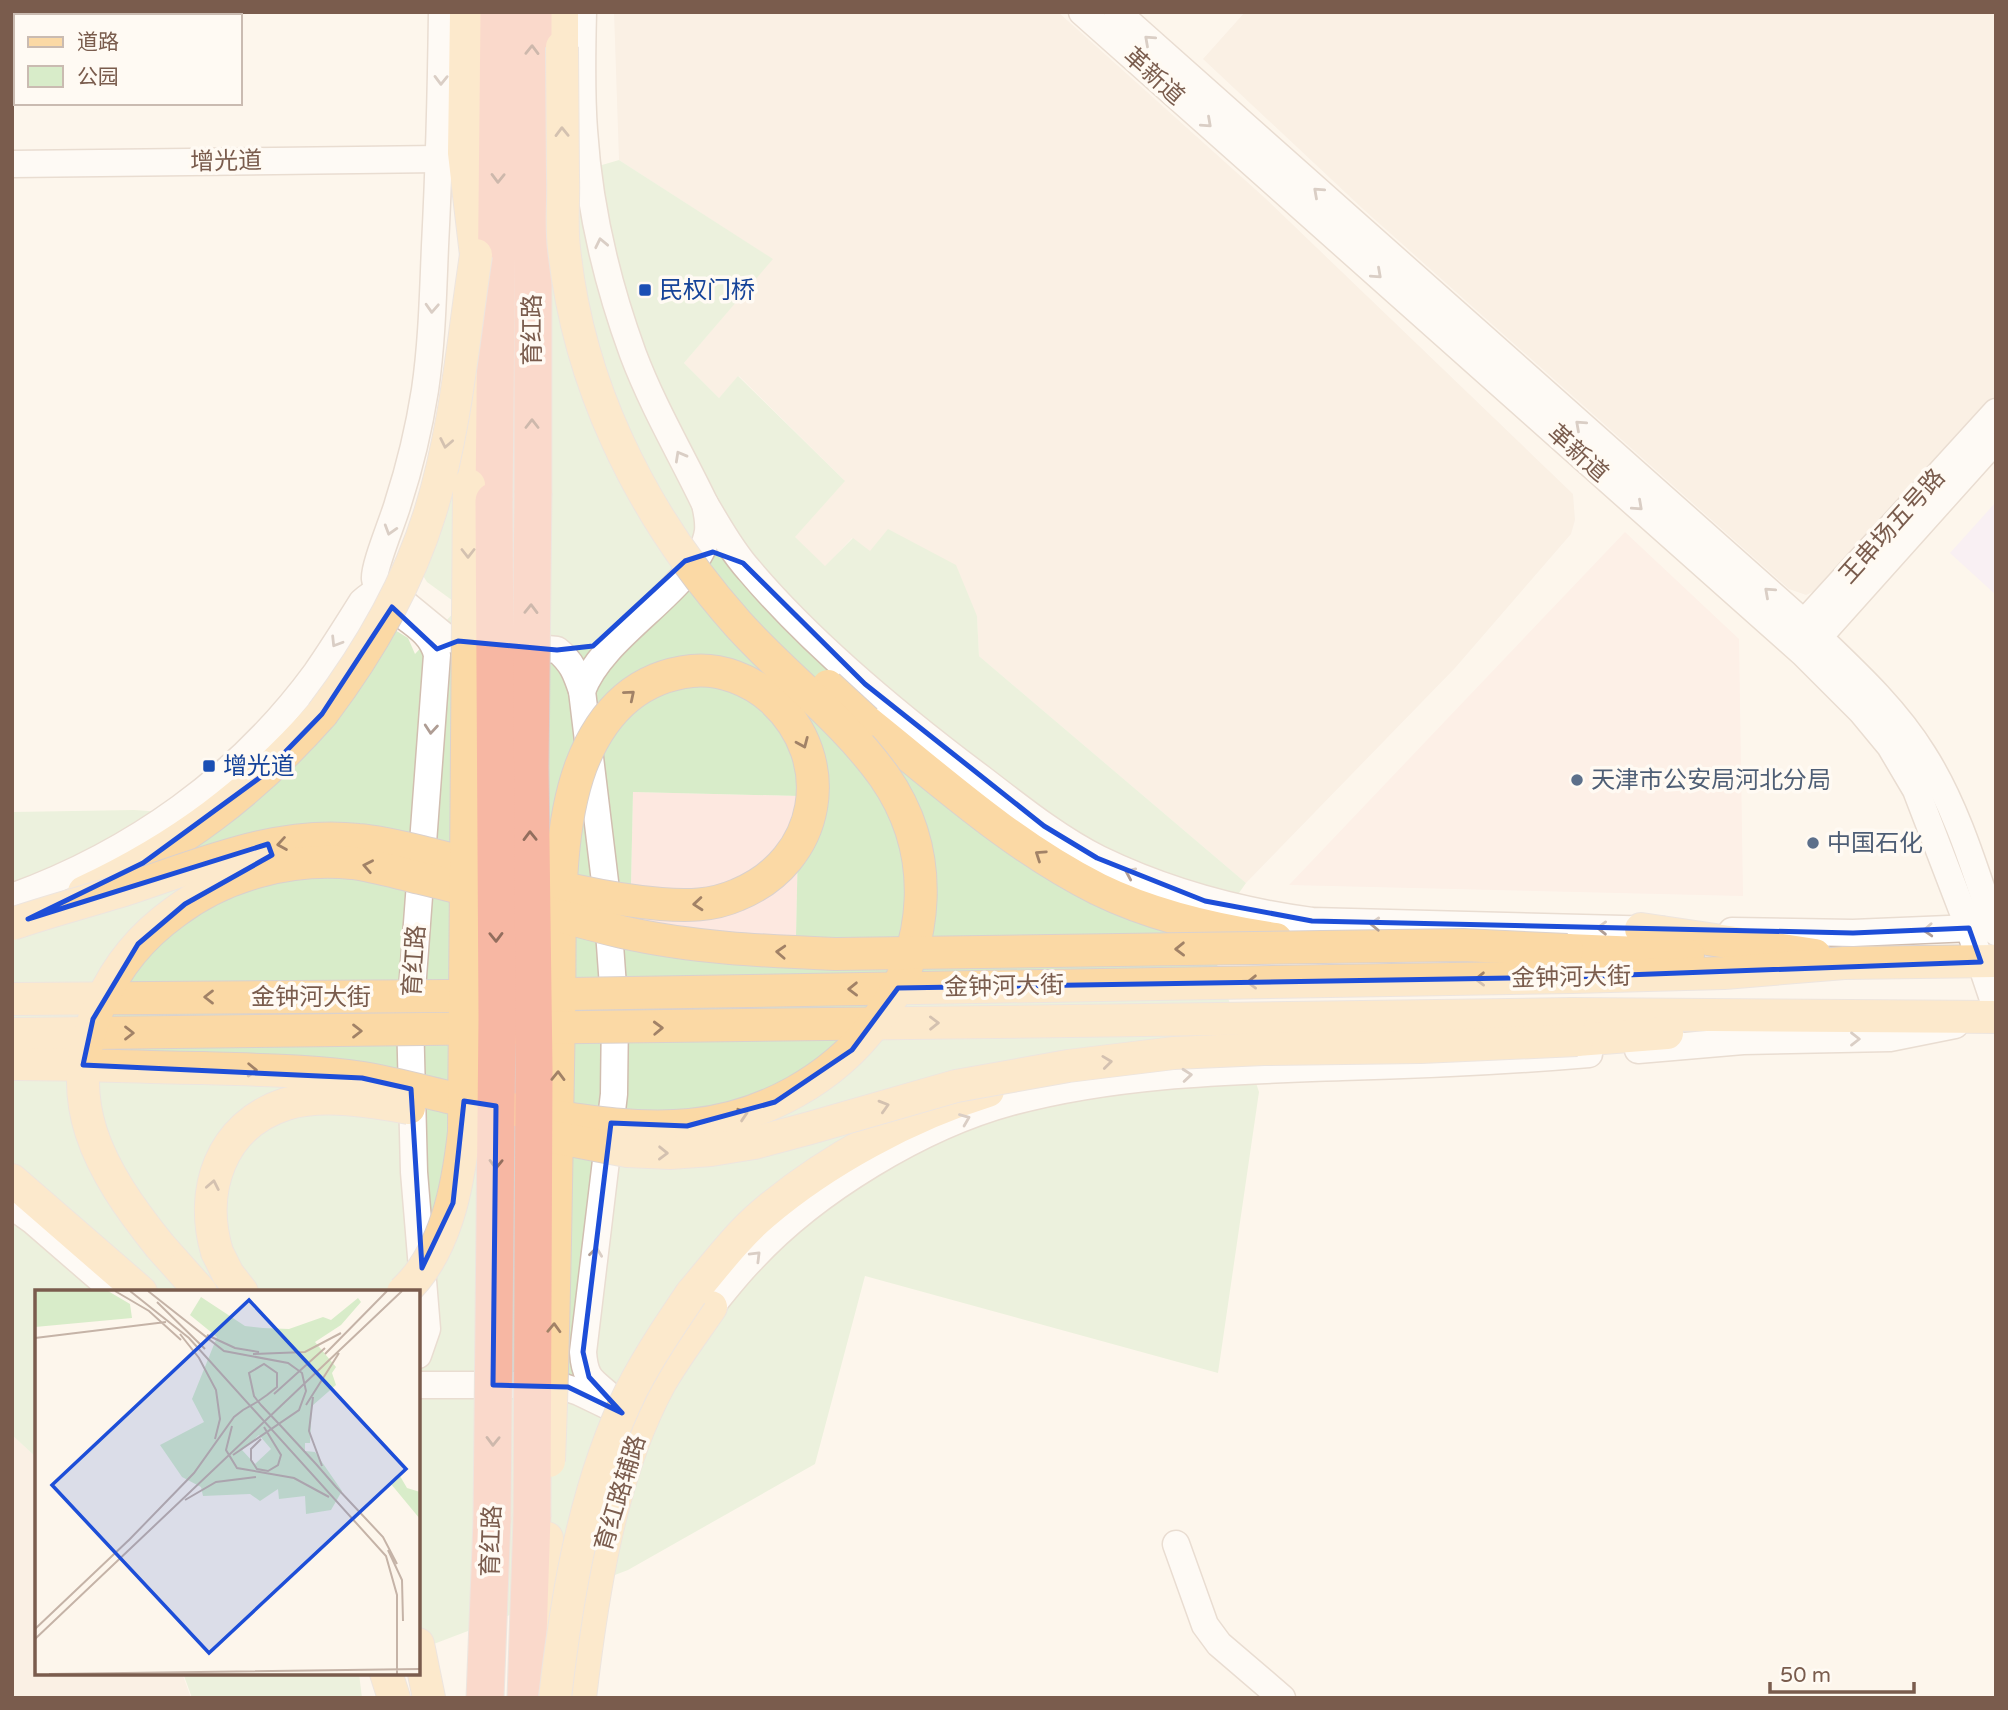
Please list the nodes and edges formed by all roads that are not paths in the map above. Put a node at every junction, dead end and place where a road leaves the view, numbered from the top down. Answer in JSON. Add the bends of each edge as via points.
{"nodes":[{"id":1,"x":442,"y":12,"type":"edge"},
{"id":2,"x":466,"y":12,"type":"edge"},
{"id":3,"x":499,"y":12,"type":"edge"},
{"id":4,"x":533,"y":12,"type":"edge"},
{"id":5,"x":562,"y":12,"type":"edge"},
{"id":6,"x":583,"y":12,"type":"edge"},
{"id":7,"x":1082,"y":12,"type":"edge"},
{"id":8,"x":1117,"y":12,"type":"edge"},
{"id":9,"x":440,"y":159,"type":"junction"},
{"id":10,"x":12,"y":164,"type":"edge"},
{"id":11,"x":564,"y":183,"type":"junction"},
{"id":12,"x":475,"y":255,"type":"junction"},
{"id":13,"x":1996,"y":412,"type":"edge"},
{"id":14,"x":1996,"y":439,"type":"edge"},
{"id":15,"x":705,"y":504,"type":"junction"},
{"id":16,"x":698,"y":556,"type":"junction"},
{"id":17,"x":743,"y":563,"type":"junction"},
{"id":18,"x":371,"y":589,"type":"junction"},
{"id":19,"x":1804,"y":639,"type":"junction"},
{"id":20,"x":458,"y":641,"type":"junction"},
{"id":21,"x":557,"y":650,"type":"junction"},
{"id":22,"x":437,"y":663,"type":"junction"},
{"id":23,"x":582,"y":691,"type":"junction"},
{"id":24,"x":17,"y":913,"type":"edge"},
{"id":25,"x":1989,"y":928,"type":"edge"},
{"id":26,"x":1641,"y":929,"type":"junction"},
{"id":27,"x":1361,"y":946,"type":"junction"},
{"id":28,"x":1989,"y":962,"type":"edge"},
{"id":29,"x":1570,"y":963,"type":"junction"},
{"id":30,"x":1844,"y":963,"type":"junction"},
{"id":31,"x":12,"y":999,"type":"edge"},
{"id":32,"x":1996,"y":1008,"type":"edge"},
{"id":33,"x":1996,"y":1017,"type":"edge"},
{"id":34,"x":1575,"y":1027,"type":"junction"},
{"id":35,"x":12,"y":1034,"type":"edge"},
{"id":36,"x":12,"y":1064,"type":"edge"},
{"id":37,"x":1068,"y":1066,"type":"junction"},
{"id":38,"x":12,"y":1180,"type":"edge"},
{"id":39,"x":12,"y":1206,"type":"edge"},
{"id":40,"x":113,"y":1290,"type":"edge"},
{"id":41,"x":139,"y":1290,"type":"edge"},
{"id":42,"x":199,"y":1290,"type":"edge"},
{"id":43,"x":241,"y":1290,"type":"edge"},
{"id":44,"x":405,"y":1290,"type":"edge"},
{"id":45,"x":711,"y":1307,"type":"joint"},
{"id":46,"x":428,"y":1329,"type":"junction"},
{"id":47,"x":585,"y":1334,"type":"junction"},
{"id":48,"x":420,"y":1350,"type":"edge"},
{"id":49,"x":420,"y":1385,"type":"edge"},
{"id":50,"x":466,"y":1385,"type":"junction"},
{"id":51,"x":542,"y":1385,"type":"junction"},
{"id":52,"x":638,"y":1408,"type":"junction"},
{"id":53,"x":1176,"y":1544,"type":"dead end"},
{"id":54,"x":420,"y":1654,"type":"edge"},
{"id":55,"x":387,"y":1675,"type":"edge"},
{"id":56,"x":403,"y":1675,"type":"edge"},
{"id":57,"x":394,"y":1698,"type":"edge"},
{"id":58,"x":409,"y":1698,"type":"edge"},
{"id":59,"x":429,"y":1698,"type":"edge"},
{"id":60,"x":485,"y":1698,"type":"edge"},
{"id":61,"x":526,"y":1698,"type":"edge"},
{"id":62,"x":553,"y":1698,"type":"edge"},
{"id":63,"x":580,"y":1698,"type":"edge"},
{"id":64,"x":1282,"y":1698,"type":"edge"}],
"edges":[{"from":1,"to":9,"type":"street","one_way":true},
{"from":2,"to":12,"type":"main road","via":[[464,153]]},
{"from":3,"to":60,"type":"highway","name":"育红路","one_way":true,"bridge":true,"via":[[494,487],[497,1018],[492,1520]]},
{"from":61,"to":4,"type":"highway","name":"育红路","one_way":true,"bridge":true,"via":[[534,1069],[530,767]]},
{"from":11,"to":5,"type":"main road","one_way":true,"bridge":true},
{"from":15,"to":6,"type":"street","one_way":true,"via":[[646,386],[607,272],[584,131]]},
{"from":7,"to":19,"type":"street","name":"革新道","one_way":true},
{"from":19,"to":8,"type":"street","name":"革新道","one_way":true},
{"from":9,"to":10,"type":"street","name":"增光道"},
{"from":9,"to":18,"type":"street","one_way":true,"via":[[425,387],[410,463]]},
{"from":27,"to":11,"type":"main road","one_way":true,"bridge":true,"via":[[1234,933],[1183,921],[1061,869],[993,823],[866,721],[761,625],[718,576],[675,514],[641,449],[592,307]]},
{"from":36,"to":11,"type":"main road","one_way":true,"bridge":true,"via":[[257,1070],[362,1078],[578,1120],[687,1126],[747,1113],[800,1089],[852,1050],[894,995],[916,941],[921,897],[918,862],[899,801],[860,747],[716,599],[640,488],[597,395],[577,329],[563,242]]},
{"from":12,"to":24,"type":"main road","one_way":true,"bridge":true,"via":[[455,398],[430,515],[394,602],[351,675],[303,735],[262,776],[188,835],[144,863]]},
{"from":12,"to":44,"type":"main road","one_way":true,"bridge":true,"via":[[464,1132],[453,1203],[424,1265]]},
{"from":13,"to":19,"type":"street","name":"王串场五号路"},
{"from":14,"to":19,"type":"street","name":"王串场五号路"},
{"from":15,"to":16,"type":"street","via":[[708,533]]},
{"from":15,"to":17,"type":"street"},
{"from":16,"to":17,"type":"street","via":[[712,552]]},
{"from":16,"to":21,"type":"street","via":[[665,578],[602,641]]},
{"from":16,"to":23,"type":"street","via":[[606,652]]},
{"from":26,"to":17,"type":"street","name":"金钟河大街","one_way":true,"via":[[1312,921],[1259,914],[1154,884],[1097,858],[1044,826],[919,730],[784,608]]},
{"from":18,"to":20,"type":"street","via":[[400,597],[441,634]]},
{"from":18,"to":22,"type":"street","name":"育红路","via":[[429,637]]},
{"from":18,"to":24,"type":"street","one_way":true,"via":[[315,674],[238,761],[191,802],[134,840],[51,883]]},
{"from":19,"to":25,"type":"street","name":"革新道","via":[[1900,723],[1923,754],[1958,825]]},
{"from":20,"to":21,"type":"street"},
{"from":20,"to":22,"type":"street","via":[[449,644]]},
{"from":21,"to":23,"type":"street","via":[[574,666]]},
{"from":22,"to":46,"type":"street","name":"育红路","one_way":true,"via":[[410,1017],[414,1172]]},
{"from":47,"to":23,"type":"street","one_way":true,"via":[[614,1094],[615,1014],[606,890]]},
{"from":62,"to":24,"type":"main road","one_way":true,"bridge":true,"via":[[547,1518],[555,1296],[558,1058],[559,1032],[562,888],[562,875],[572,798],[582,765],[611,712],[657,678],[702,670],[745,680],[762,690],[801,735],[813,773],[810,819],[791,855],[776,871],[721,901],[698,906],[622,900],[579,892],[566,888],[554,885],[450,859],[381,843],[331,839],[285,842],[228,855]]},
{"from":25,"to":26,"type":"street","name":"金钟河大街","one_way":true,"via":[[1853,933]]},
{"from":25,"to":28,"type":"street","name":"革新道"},
{"from":26,"to":30,"type":"main road","via":[[1785,949]]},
{"from":27,"to":29,"type":"main road","bridge":true,"via":[[1463,945]]},
{"from":27,"to":42,"type":"main road","one_way":true,"bridge":true,"via":[[774,952],[648,937],[353,863],[285,866],[244,875],[186,904],[138,944],[106,990],[85,1047],[82,1082],[86,1111],[107,1172],[128,1206]]},
{"from":28,"to":30,"type":"main road","name":"金钟河大街"},
{"from":28,"to":32,"type":"street","name":"革新道"},
{"from":29,"to":30,"type":"main road","name":"金钟河大街","via":[[1724,973]]},
{"from":29,"to":31,"type":"main road","name":"金钟河大街","one_way":true,"bridge":true,"via":[[447,996]]},
{"from":33,"to":34,"type":"main road","name":"金钟河大街","via":[[1877,1016]]},
{"from":45,"to":33,"type":"street","name":"金钟河大街","one_way":true,"via":[[775,1237],[855,1175],[946,1126],[1050,1093],[1243,1071],[1509,1061],[1743,1041],[1890,1038]]},
{"from":35,"to":34,"type":"main road","name":"金钟河大街","one_way":true,"bridge":true,"via":[[773,1025]]},
{"from":37,"to":34,"type":"main road","one_way":true,"bridge":true,"via":[[1174,1053],[1420,1047]]},
{"from":43,"to":37,"type":"main road","one_way":true,"bridge":true,"via":[[222,1263],[211,1234],[215,1172],[242,1132],[288,1103],[340,1099],[382,1103],[627,1152],[670,1153],[754,1143],[956,1087]]},
{"from":37,"to":62,"type":"main road","bridge":true,"via":[[959,1100],[830,1164],[761,1215],[698,1286],[637,1381],[596,1484],[576,1562]]},
{"from":38,"to":41,"type":"main road"},
{"from":39,"to":40,"type":"street"},
{"from":45,"to":52,"type":"main road","name":"育红路辅路"},
{"from":46,"to":48,"type":"street","name":"育红路"},
{"from":46,"to":50,"type":"street","via":[[436,1363]]},
{"from":47,"to":51,"type":"street","via":[[565,1369]]},
{"from":47,"to":52,"type":"street","via":[[584,1364],[589,1377],[613,1399]]},
{"from":49,"to":50,"type":"street"},
{"from":50,"to":51,"type":"street"},
{"from":51,"to":52,"type":"street","via":[[568,1387]]},
{"from":52,"to":63,"type":"main road","name":"育红路辅路","via":[[632,1449],[599,1562]]},
{"from":53,"to":64,"type":"street","via":[[1205,1625],[1219,1644]]},
{"from":54,"to":59,"type":"main road"},
{"from":55,"to":57,"type":"main road"},
{"from":56,"to":58,"type":"main road"}]}
